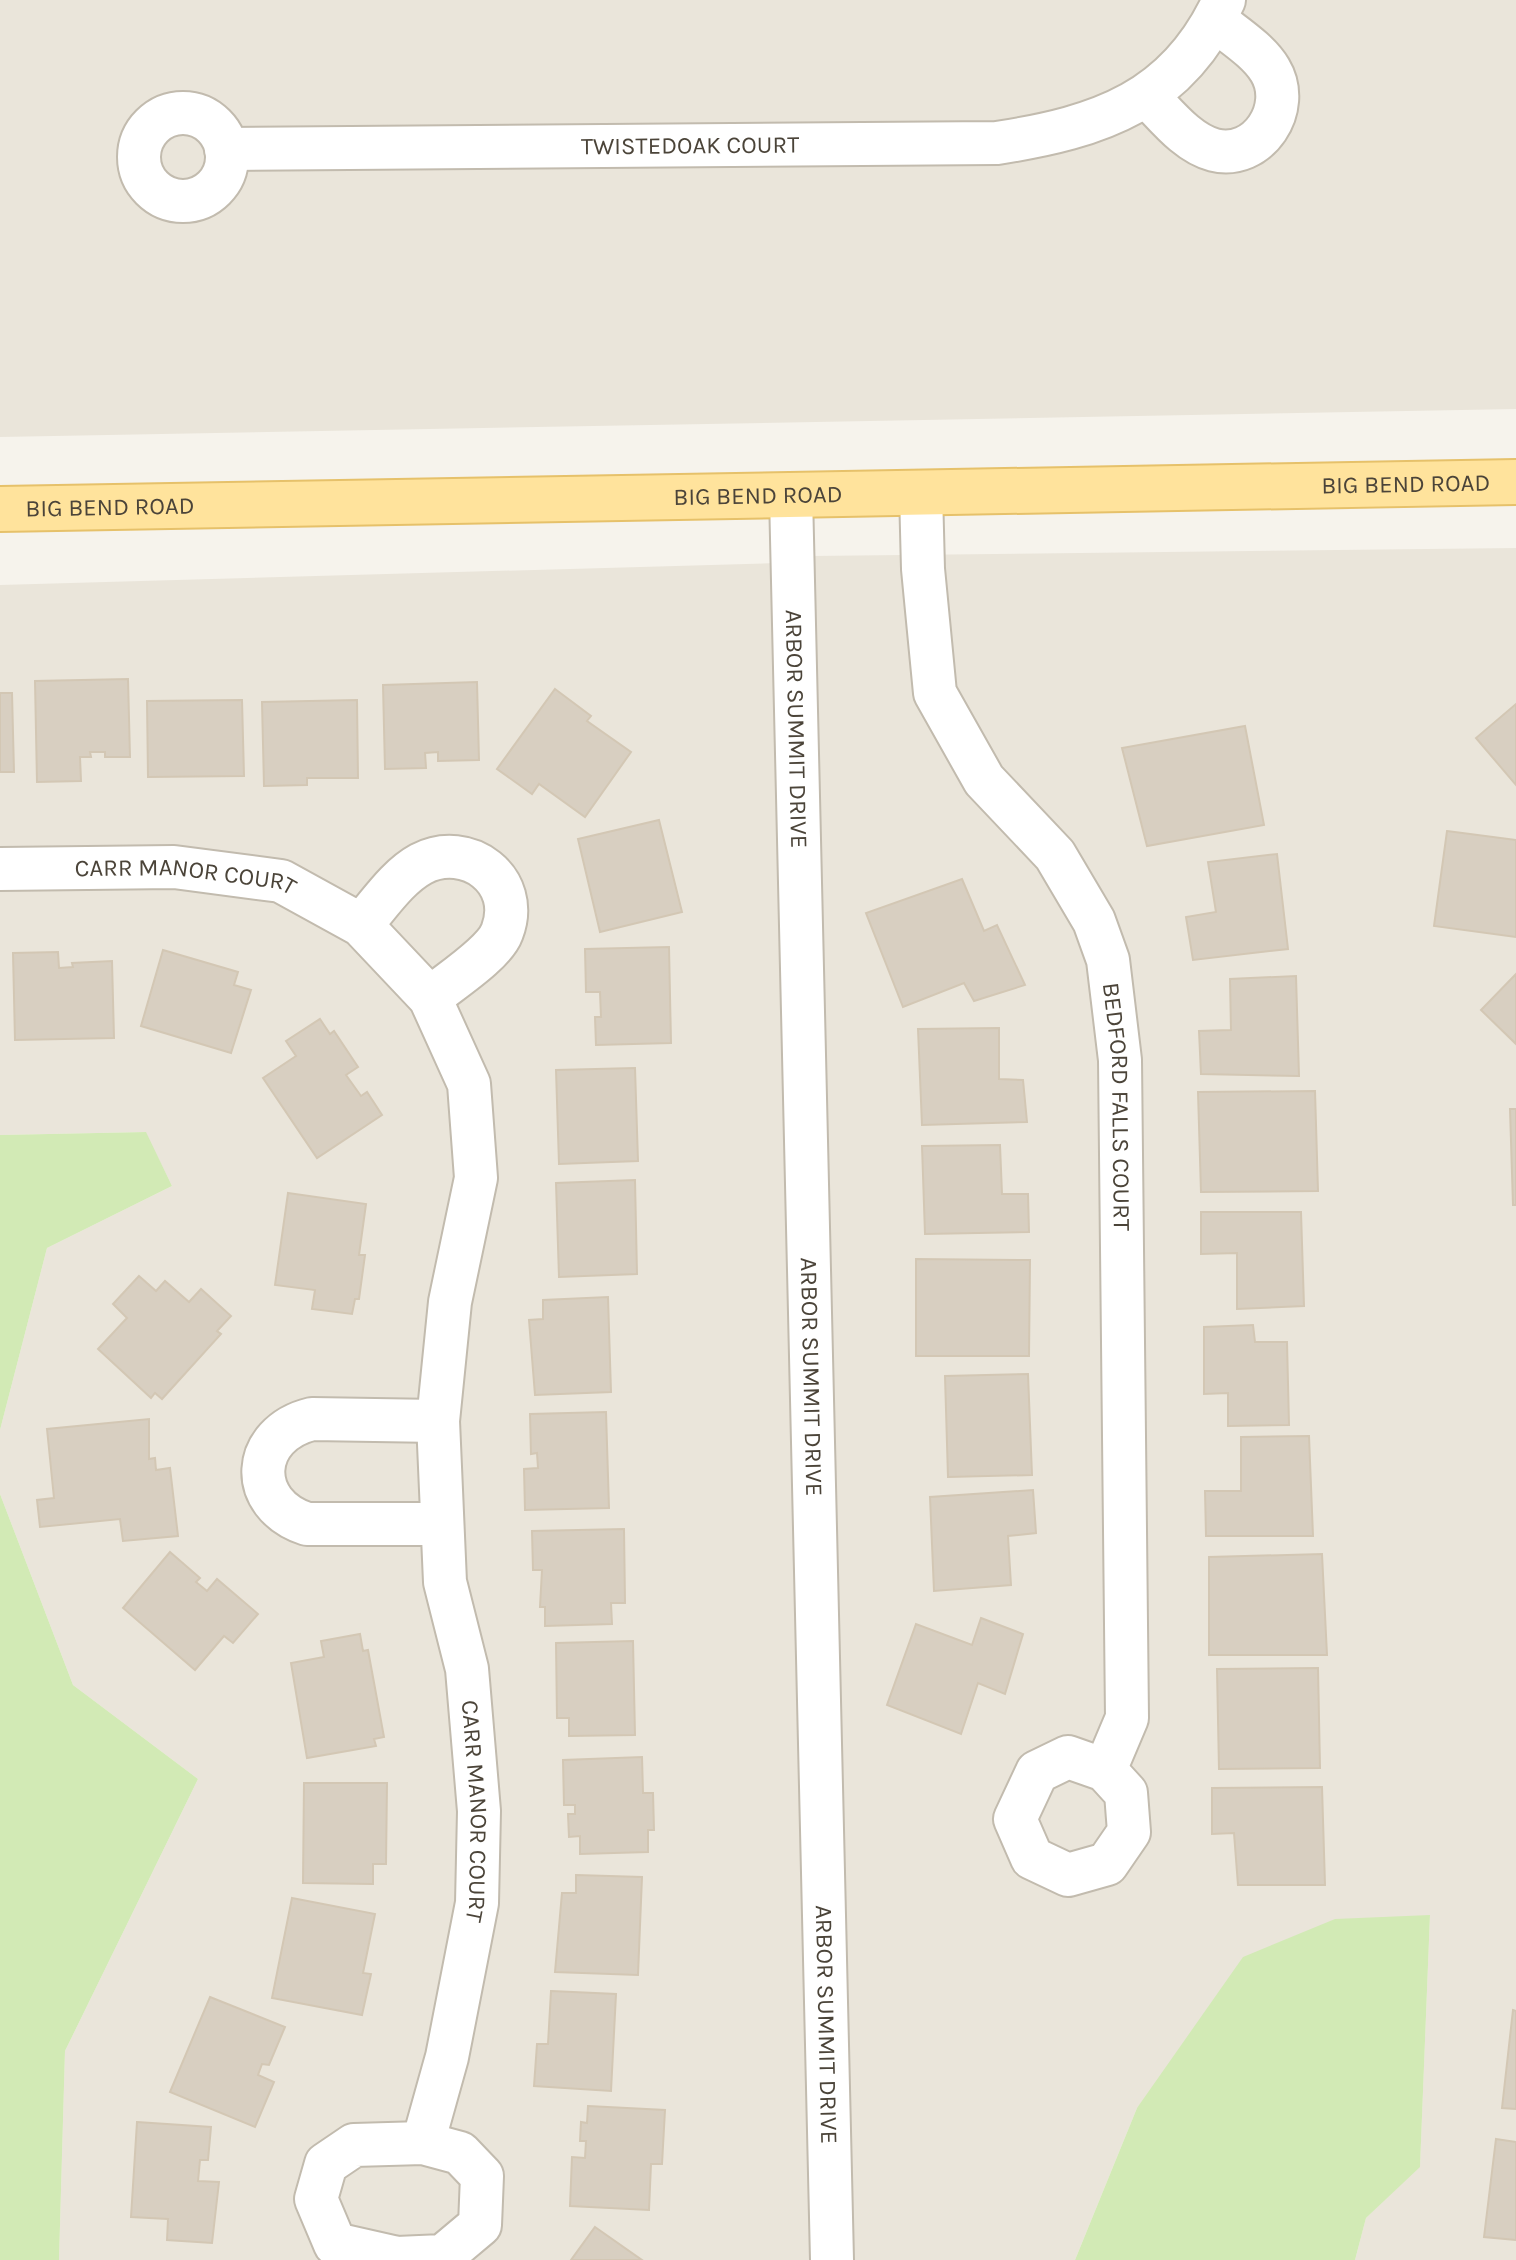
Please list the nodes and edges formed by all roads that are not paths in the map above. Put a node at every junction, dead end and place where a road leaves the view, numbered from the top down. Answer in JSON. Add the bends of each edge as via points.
{"nodes":[{"id":1,"x":1220,"y":10,"type":"edge"},
{"id":2,"x":1147,"y":96,"type":"junction"},
{"id":3,"x":226,"y":149,"type":"dead end"},
{"id":4,"x":1516,"y":482,"type":"edge"},
{"id":5,"x":921,"y":492,"type":"junction"},
{"id":6,"x":791,"y":495,"type":"junction"},
{"id":7,"x":0,"y":509,"type":"edge"},
{"id":8,"x":0,"y":869,"type":"edge"},
{"id":9,"x":361,"y":925,"type":"junction"},
{"id":10,"x":430,"y":998,"type":"junction"},
{"id":11,"x":438,"y":1421,"type":"junction"},
{"id":12,"x":442,"y":1524,"type":"junction"},
{"id":13,"x":1105,"y":1770,"type":"dead end"},
{"id":14,"x":423,"y":2143,"type":"dead end"},
{"id":15,"x":832,"y":2260,"type":"edge"}],
"edges":[{"from":1,"to":2,"type":"street","name":"TWISTEDOAK COURT","via":[[1174,76]]},
{"from":1,"to":2,"type":"street","name":"TWISTEDOAK COURT","via":[[1270,70],[1277,106],[1270,126],[1241,149],[1211,149],[1194,142]]},
{"from":2,"to":3,"type":"street","name":"TWISTEDOAK COURT","via":[[1109,116],[1050,135],[984,144]]},
{"from":4,"to":5,"type":"main road","name":"BIG BEND ROAD"},
{"from":5,"to":6,"type":"main road","name":"BIG BEND ROAD"},
{"from":5,"to":13,"type":"street","name":"BEDFORD FALLS COURT","via":[[935,693],[984,780],[1055,855],[1094,921],[1108,960],[1120,1060],[1127,1718]]},
{"from":6,"to":7,"type":"main road","name":"BIG BEND ROAD"},
{"from":6,"to":15,"type":"street","name":"ARBOR SUMMIT DRIVE"},
{"from":8,"to":9,"type":"street","name":"CARR MANOR COURT","via":[[174,867],[281,881]]},
{"from":9,"to":10,"type":"street","name":"CARR MANOR COURT"},
{"from":9,"to":10,"type":"street","via":[[402,879],[439,856],[460,855],[495,876],[505,894],[502,933]]},
{"from":10,"to":11,"type":"street","name":"CARR MANOR COURT","via":[[469,1084],[476,1178],[450,1302]]},
{"from":11,"to":12,"type":"street","name":"CARR MANOR COURT"},
{"from":11,"to":12,"type":"street","via":[[294,1423],[268,1449],[263,1472],[275,1506],[307,1524]]},
{"from":12,"to":14,"type":"street","name":"CARR MANOR COURT","via":[[445,1582],[467,1669],[479,1811],[477,1903],[447,2057]]}]}
